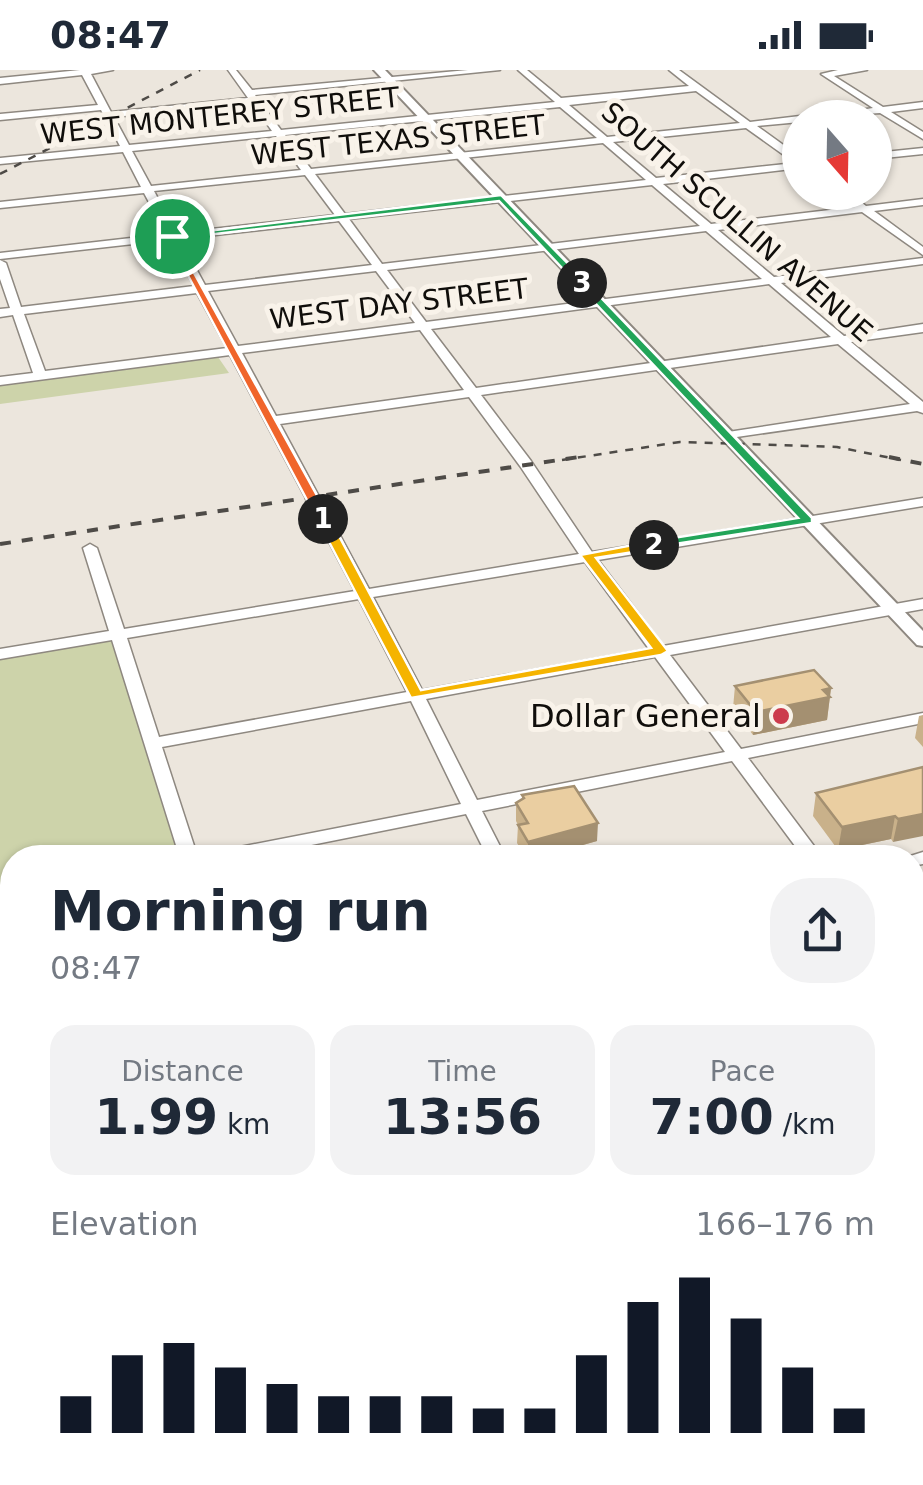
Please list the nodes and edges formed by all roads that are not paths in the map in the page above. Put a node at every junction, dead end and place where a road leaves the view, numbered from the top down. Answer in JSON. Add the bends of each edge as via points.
{"nodes":[{"id":1,"x":110,"y":70,"type":"edge"},
{"id":2,"x":232,"y":70,"type":"edge"},
{"id":3,"x":496,"y":70,"type":"edge"},
{"id":4,"x":522,"y":70,"type":"edge"},
{"id":5,"x":672,"y":70,"type":"edge"},
{"id":6,"x":863,"y":70,"type":"edge"},
{"id":7,"x":85,"y":71,"type":"edge"},
{"id":8,"x":384,"y":75,"type":"edge"},
{"id":9,"x":0,"y":81,"type":"edge"},
{"id":10,"x":697,"y":88,"type":"junction"},
{"id":11,"x":252,"y":97,"type":"junction"},
{"id":12,"x":866,"y":100,"type":"edge"},
{"id":13,"x":564,"y":103,"type":"junction"},
{"id":14,"x":923,"y":105,"type":"edge"},
{"id":15,"x":892,"y":109,"type":"edge"},
{"id":16,"x":105,"y":111,"type":"junction"},
{"id":17,"x":892,"y":116,"type":"edge"},
{"id":18,"x":0,"y":117,"type":"edge"},
{"id":19,"x":425,"y":118,"type":"junction"},
{"id":20,"x":782,"y":121,"type":"edge"},
{"id":21,"x":747,"y":124,"type":"junction"},
{"id":22,"x":278,"y":133,"type":"junction"},
{"id":23,"x":923,"y":136,"type":"edge"},
{"id":24,"x":606,"y":140,"type":"junction"},
{"id":25,"x":124,"y":149,"type":"junction"},
{"id":26,"x":782,"y":150,"type":"edge"},
{"id":27,"x":923,"y":151,"type":"edge"},
{"id":28,"x":892,"y":154,"type":"edge"},
{"id":29,"x":461,"y":155,"type":"junction"},
{"id":30,"x":0,"y":161,"type":"edge"},
{"id":31,"x":782,"y":165,"type":"edge"},
{"id":32,"x":307,"y":172,"type":"junction"},
{"id":33,"x":654,"y":181,"type":"junction"},
{"id":34,"x":148,"y":189,"type":"junction"},
{"id":35,"x":501,"y":198,"type":"junction"},
{"id":36,"x":923,"y":202,"type":"edge"},
{"id":37,"x":0,"y":205,"type":"edge"},
{"id":38,"x":892,"y":206,"type":"edge"},
{"id":39,"x":856,"y":210,"type":"edge"},
{"id":40,"x":865,"y":210,"type":"edge"},
{"id":41,"x":340,"y":216,"type":"junction"},
{"id":42,"x":709,"y":228,"type":"junction"},
{"id":43,"x":172,"y":236,"type":"junction"},
{"id":44,"x":548,"y":248,"type":"junction"},
{"id":45,"x":923,"y":252,"type":"edge"},
{"id":46,"x":0,"y":259,"type":"edge"},
{"id":47,"x":923,"y":261,"type":"edge"},
{"id":48,"x":378,"y":268,"type":"junction"},
{"id":49,"x":769,"y":281,"type":"junction"},
{"id":50,"x":199,"y":289,"type":"junction"},
{"id":51,"x":600,"y":303,"type":"junction"},
{"id":52,"x":16,"y":311,"type":"junction"},
{"id":53,"x":0,"y":313,"type":"edge"},
{"id":54,"x":422,"y":326,"type":"junction"},
{"id":55,"x":923,"y":328,"type":"edge"},
{"id":56,"x":840,"y":340,"type":"junction"},
{"id":57,"x":233,"y":350,"type":"junction"},
{"id":58,"x":661,"y":365,"type":"junction"},
{"id":59,"x":40,"y":376,"type":"junction"},
{"id":60,"x":0,"y":381,"type":"edge"},
{"id":61,"x":471,"y":392,"type":"junction"},
{"id":62,"x":922,"y":407,"type":"edge"},
{"id":63,"x":271,"y":420,"type":"junction"},
{"id":64,"x":728,"y":436,"type":"junction"},
{"id":65,"x":923,"y":502,"type":"edge"},
{"id":66,"x":808,"y":520,"type":"junction"},
{"id":67,"x":90,"y":548,"type":"dead end"},
{"id":68,"x":587,"y":555,"type":"junction"},
{"id":69,"x":364,"y":594,"type":"junction"},
{"id":70,"x":923,"y":604,"type":"edge"},
{"id":71,"x":892,"y":609,"type":"junction"},
{"id":72,"x":118,"y":635,"type":"junction"},
{"id":73,"x":923,"y":641,"type":"edge"},
{"id":74,"x":661,"y":651,"type":"junction"},
{"id":75,"x":0,"y":654,"type":"edge"},
{"id":76,"x":416,"y":695,"type":"junction"},
{"id":77,"x":923,"y":718,"type":"edge"},
{"id":78,"x":154,"y":743,"type":"junction"},
{"id":79,"x":736,"y":756,"type":"junction"},
{"id":80,"x":472,"y":807,"type":"junction"},
{"id":81,"x":185,"y":845,"type":"edge"},
{"id":82,"x":280,"y":845,"type":"edge"},
{"id":83,"x":491,"y":845,"type":"edge"},
{"id":84,"x":804,"y":845,"type":"edge"}],
"edges":[{"from":1,"to":7,"type":"street"},
{"from":2,"to":11,"type":"street"},
{"from":3,"to":8,"type":"street"},
{"from":4,"to":13,"type":"street","name":"SOUTH SCULLIN AVENUE"},
{"from":5,"to":10,"type":"street"},
{"from":6,"to":12,"type":"street","via":[[826,74]]},
{"from":7,"to":9,"type":"street"},
{"from":7,"to":16,"type":"street"},
{"from":8,"to":11,"type":"street"},
{"from":8,"to":19,"type":"main road"},
{"from":10,"to":13,"type":"street","name":"WEST MONTEREY STREET"},
{"from":10,"to":21,"type":"street"},
{"from":11,"to":16,"type":"street"},
{"from":11,"to":22,"type":"street"},
{"from":13,"to":19,"type":"street","name":"WEST MONTEREY STREET"},
{"from":13,"to":24,"type":"street","name":"SOUTH SCULLIN AVENUE"},
{"from":14,"to":15,"type":"street"},
{"from":16,"to":18,"type":"street"},
{"from":16,"to":25,"type":"street"},
{"from":17,"to":23,"type":"street"},
{"from":19,"to":22,"type":"street","name":"WEST MONTEREY STREET"},
{"from":19,"to":29,"type":"main road"},
{"from":20,"to":21,"type":"street","name":"WEST TEXAS STREET"},
{"from":21,"to":24,"type":"street","name":"WEST TEXAS STREET"},
{"from":21,"to":26,"type":"street"},
{"from":22,"to":25,"type":"street","name":"WEST MONTEREY STREET"},
{"from":22,"to":32,"type":"street"},
{"from":24,"to":29,"type":"street","name":"WEST TEXAS STREET"},
{"from":24,"to":33,"type":"street","name":"SOUTH SCULLIN AVENUE"},
{"from":25,"to":30,"type":"street","name":"WEST MONTEREY STREET"},
{"from":25,"to":34,"type":"street"},
{"from":27,"to":28,"type":"street"},
{"from":29,"to":32,"type":"street","name":"WEST TEXAS STREET"},
{"from":29,"to":35,"type":"main road"},
{"from":31,"to":33,"type":"street"},
{"from":32,"to":34,"type":"street","name":"WEST TEXAS STREET"},
{"from":32,"to":41,"type":"street"},
{"from":33,"to":35,"type":"street"},
{"from":33,"to":42,"type":"street","name":"SOUTH SCULLIN AVENUE"},
{"from":34,"to":37,"type":"street","name":"WEST TEXAS STREET"},
{"from":34,"to":43,"type":"street"},
{"from":35,"to":41,"type":"street"},
{"from":35,"to":44,"type":"main road"},
{"from":36,"to":38,"type":"street"},
{"from":39,"to":42,"type":"street"},
{"from":40,"to":45,"type":"street"},
{"from":41,"to":43,"type":"street"},
{"from":41,"to":48,"type":"street"},
{"from":42,"to":44,"type":"street"},
{"from":42,"to":49,"type":"street","name":"SOUTH SCULLIN AVENUE"},
{"from":43,"to":46,"type":"street"},
{"from":43,"to":50,"type":"street"},
{"from":44,"to":48,"type":"street"},
{"from":44,"to":51,"type":"main road"},
{"from":46,"to":52,"type":"street"},
{"from":47,"to":49,"type":"street","name":"WEST DAY STREET"},
{"from":48,"to":50,"type":"street"},
{"from":48,"to":54,"type":"street"},
{"from":49,"to":51,"type":"street","name":"WEST DAY STREET"},
{"from":49,"to":56,"type":"street","name":"SOUTH SCULLIN AVENUE"},
{"from":50,"to":52,"type":"street"},
{"from":50,"to":57,"type":"street"},
{"from":51,"to":54,"type":"street","name":"WEST DAY STREET"},
{"from":51,"to":58,"type":"main road"},
{"from":52,"to":53,"type":"street"},
{"from":52,"to":59,"type":"street"},
{"from":54,"to":57,"type":"street","name":"WEST DAY STREET"},
{"from":54,"to":61,"type":"street"},
{"from":55,"to":56,"type":"street"},
{"from":56,"to":58,"type":"street"},
{"from":56,"to":62,"type":"street","name":"SOUTH SCULLIN AVENUE"},
{"from":57,"to":59,"type":"street","name":"WEST DAY STREET"},
{"from":57,"to":63,"type":"street"},
{"from":58,"to":61,"type":"street"},
{"from":58,"to":64,"type":"main road"},
{"from":59,"to":60,"type":"street","name":"WEST DAY STREET"},
{"from":61,"to":63,"type":"street"},
{"from":61,"to":68,"type":"street"},
{"from":62,"to":64,"type":"street"},
{"from":63,"to":69,"type":"street"},
{"from":64,"to":66,"type":"main road"},
{"from":65,"to":66,"type":"street"},
{"from":66,"to":68,"type":"street"},
{"from":66,"to":71,"type":"main road"},
{"from":67,"to":72,"type":"street"},
{"from":68,"to":69,"type":"street"},
{"from":68,"to":74,"type":"street"},
{"from":69,"to":72,"type":"street"},
{"from":69,"to":76,"type":"street"},
{"from":70,"to":71,"type":"street"},
{"from":71,"to":73,"type":"main road"},
{"from":71,"to":74,"type":"street"},
{"from":72,"to":75,"type":"street"},
{"from":72,"to":78,"type":"street"},
{"from":74,"to":76,"type":"street"},
{"from":74,"to":79,"type":"street"},
{"from":76,"to":78,"type":"street"},
{"from":76,"to":80,"type":"street"},
{"from":77,"to":79,"type":"street"},
{"from":78,"to":81,"type":"street"},
{"from":79,"to":80,"type":"street"},
{"from":79,"to":84,"type":"street"},
{"from":80,"to":82,"type":"street"},
{"from":80,"to":83,"type":"street"}]}
